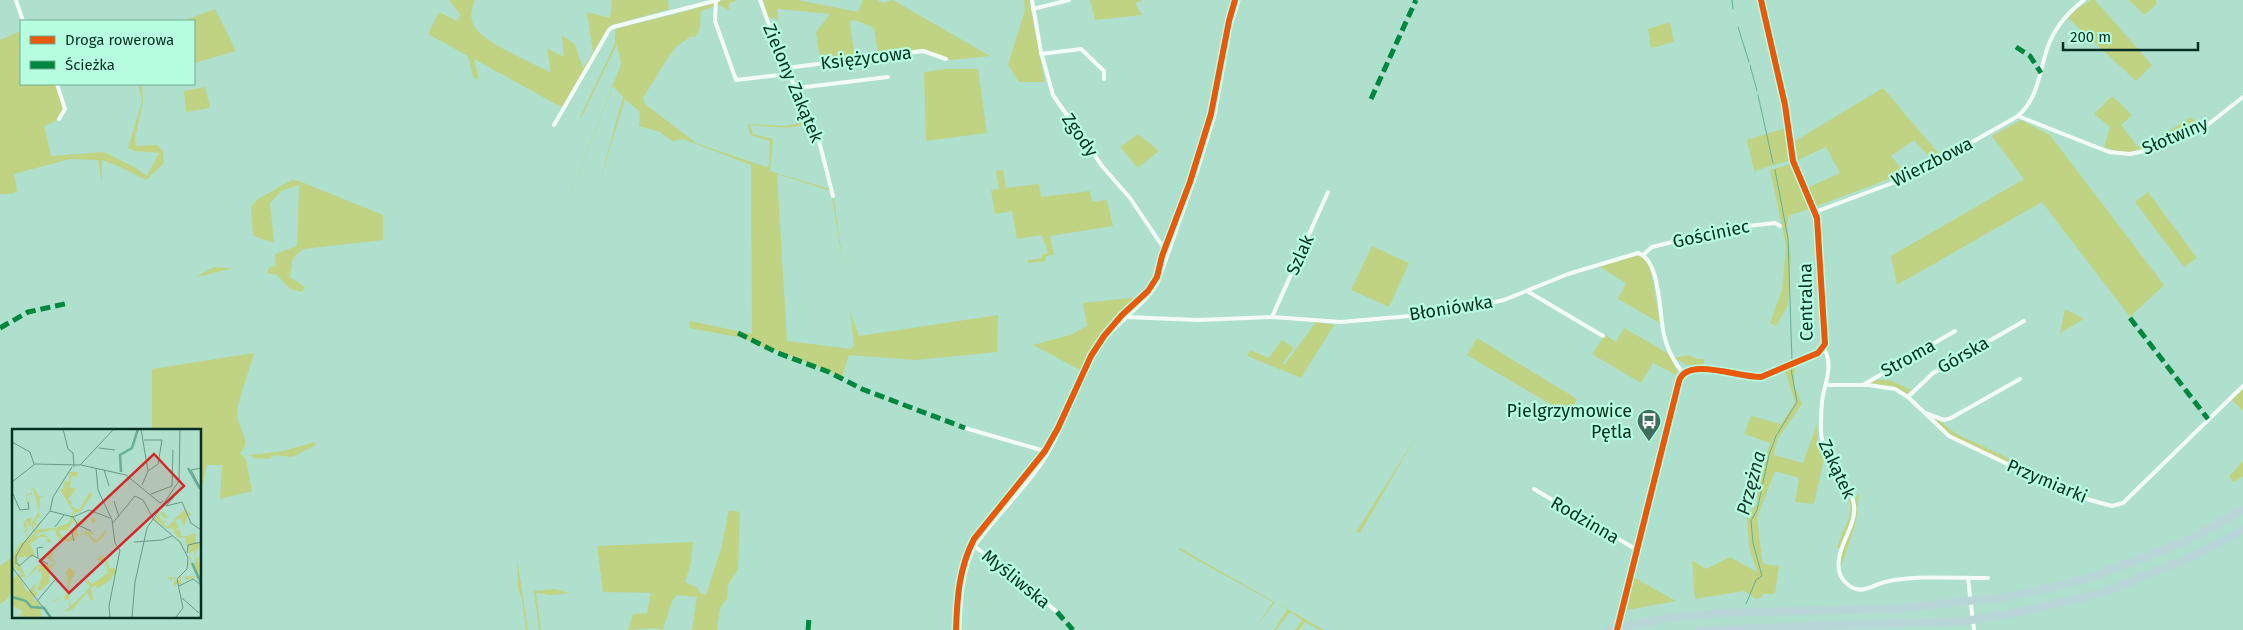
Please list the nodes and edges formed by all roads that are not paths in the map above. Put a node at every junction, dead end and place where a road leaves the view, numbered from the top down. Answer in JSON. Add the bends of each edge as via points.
{"nodes":[{"id":1,"x":16,"y":0,"type":"edge"},
{"id":2,"x":717,"y":0,"type":"edge"},
{"id":3,"x":760,"y":0,"type":"edge"},
{"id":4,"x":1032,"y":0,"type":"edge"},
{"id":5,"x":1069,"y":0,"type":"edge"},
{"id":6,"x":1238,"y":0,"type":"edge"},
{"id":7,"x":1761,"y":0,"type":"edge"},
{"id":8,"x":2084,"y":0,"type":"edge"},
{"id":9,"x":1033,"y":9,"type":"junction"},
{"id":10,"x":23,"y":20,"type":"edge"},
{"id":11,"x":1041,"y":54,"type":"junction"},
{"id":12,"x":946,"y":59,"type":"dead end"},
{"id":13,"x":786,"y":68,"type":"junction"},
{"id":14,"x":789,"y":74,"type":"junction"},
{"id":15,"x":888,"y":77,"type":"dead end"},
{"id":16,"x":1104,"y":80,"type":"dead end"},
{"id":17,"x":56,"y":85,"type":"edge"},
{"id":18,"x":797,"y":88,"type":"junction"},
{"id":19,"x":2243,"y":98,"type":"edge"},
{"id":20,"x":2018,"y":116,"type":"junction"},
{"id":21,"x":59,"y":119,"type":"dead end"},
{"id":22,"x":554,"y":125,"type":"dead end"},
{"id":23,"x":1328,"y":192,"type":"dead end"},
{"id":24,"x":833,"y":196,"type":"dead end"},
{"id":25,"x":1815,"y":212,"type":"junction"},
{"id":26,"x":1780,"y":226,"type":"dead end"},
{"id":27,"x":1166,"y":253,"type":"junction"},
{"id":28,"x":1643,"y":255,"type":"junction"},
{"id":29,"x":1527,"y":291,"type":"junction"},
{"id":30,"x":1123,"y":317,"type":"junction"},
{"id":31,"x":1272,"y":317,"type":"junction"},
{"id":32,"x":2024,"y":321,"type":"dead end"},
{"id":33,"x":1955,"y":331,"type":"dead end"},
{"id":34,"x":1603,"y":336,"type":"dead end"},
{"id":35,"x":1823,"y":347,"type":"junction"},
{"id":36,"x":1683,"y":373,"type":"junction"},
{"id":37,"x":2020,"y":379,"type":"dead end"},
{"id":38,"x":1826,"y":385,"type":"junction"},
{"id":39,"x":1863,"y":385,"type":"junction"},
{"id":40,"x":2243,"y":386,"type":"edge"},
{"id":41,"x":1908,"y":397,"type":"junction"},
{"id":42,"x":1925,"y":413,"type":"junction"},
{"id":43,"x":965,"y":428,"type":"dead end"},
{"id":44,"x":1048,"y":452,"type":"junction"},
{"id":45,"x":1534,"y":489,"type":"dead end"},
{"id":46,"x":2243,"y":510,"type":"edge"},
{"id":47,"x":2243,"y":530,"type":"edge"},
{"id":48,"x":974,"y":546,"type":"junction"},
{"id":49,"x":1637,"y":550,"type":"junction"},
{"id":50,"x":1968,"y":578,"type":"junction"},
{"id":51,"x":1988,"y":578,"type":"dead end"},
{"id":52,"x":1057,"y":612,"type":"dead end"},
{"id":53,"x":1615,"y":629,"type":"edge"},
{"id":54,"x":1974,"y":629,"type":"edge"},
{"id":55,"x":959,"y":630,"type":"edge"},
{"id":56,"x":1700,"y":630,"type":"edge"}],
"edges":[{"from":1,"to":10,"type":"street"},
{"from":2,"to":14,"type":"street","via":[[714,21],[736,80]]},
{"from":2,"to":22,"type":"street","via":[[609,30]]},
{"from":3,"to":13,"type":"street","name":"Zielony Zakątek"},
{"from":4,"to":9,"type":"street","name":"Zgody"},
{"from":5,"to":9,"type":"street"},
{"from":6,"to":27,"type":"street","via":[[1230,26],[1214,115]]},
{"from":7,"to":25,"type":"street","name":"Centralna","via":[[1785,105],[1793,161]]},
{"from":8,"to":20,"type":"street","via":[[2066,16],[2052,36],[2035,94]]},
{"from":9,"to":11,"type":"street","name":"Zgody"},
{"from":11,"to":16,"type":"street","via":[[1082,49],[1104,71]]},
{"from":11,"to":27,"type":"street","name":"Zgody","via":[[1053,95],[1102,166],[1130,198]]},
{"from":12,"to":13,"type":"street","name":"Księżycowa","via":[[923,51]]},
{"from":13,"to":14,"type":"street","name":"Zielony Zakątek"},
{"from":14,"to":18,"type":"street","name":"Zielony Zakątek"},
{"from":15,"to":18,"type":"street"},
{"from":17,"to":21,"type":"street","via":[[65,109]]},
{"from":18,"to":24,"type":"street","name":"Zielony Zakątek","via":[[818,136]]},
{"from":19,"to":20,"type":"street","name":"Słotwiny","via":[[2191,134],[2130,154],[2109,152]]},
{"from":20,"to":25,"type":"street","name":"Wierzbowa","via":[[1914,174]]},
{"from":23,"to":31,"type":"street","name":"Szlak"},
{"from":25,"to":35,"type":"street","name":"Centralna","via":[[1822,277]]},
{"from":26,"to":28,"type":"street","name":"Gościniec","via":[[1768,223],[1729,228],[1652,247]]},
{"from":27,"to":30,"type":"street","via":[[1153,290]]},
{"from":28,"to":29,"type":"street","name":"Błoniówka","via":[[1633,253]]},
{"from":28,"to":36,"type":"street","via":[[1648,259],[1657,287],[1671,356]]},
{"from":29,"to":31,"type":"street","name":"Błoniówka","via":[[1467,309],[1363,321]]},
{"from":29,"to":34,"type":"street"},
{"from":30,"to":31,"type":"street","name":"Błoniówka","via":[[1198,320]]},
{"from":30,"to":44,"type":"street","via":[[1093,357]]},
{"from":32,"to":41,"type":"street","name":"Górska","via":[[1933,373]]},
{"from":33,"to":39,"type":"street","name":"Stroma"},
{"from":35,"to":36,"type":"street","name":"Centralna","via":[[1818,353],[1761,377],[1704,369]]},
{"from":35,"to":38,"type":"street","name":"Zakątek","via":[[1829,361]]},
{"from":36,"to":49,"type":"street"},
{"from":37,"to":42,"type":"street","via":[[1951,418],[1944,420]]},
{"from":38,"to":39,"type":"street","name":"Przymiarki"},
{"from":38,"to":50,"type":"street","name":"Zakątek","via":[[1821,436],[1850,492],[1855,509],[1841,549],[1839,571],[1844,582],[1856,590],[1886,581]]},
{"from":39,"to":41,"type":"street","name":"Przymiarki","via":[[1890,387]]},
{"from":40,"to":42,"type":"street","name":"Przymiarki","via":[[2123,503],[2116,506],[2072,495],[1966,445],[1944,433]]},
{"from":41,"to":42,"type":"street","name":"Przymiarki"},
{"from":43,"to":44,"type":"street"},
{"from":44,"to":48,"type":"street"},
{"from":45,"to":49,"type":"street","name":"Rodzinna"},
{"from":46,"to":53,"type":"highway","via":[[2187,541],[2092,577],[2005,597],[1893,609],[1717,613],[1656,620]]},
{"from":47,"to":56,"type":"highway","via":[[2187,559],[2101,593],[2024,611],[1966,621]]},
{"from":48,"to":52,"type":"street","name":"Myśliwska","via":[[1026,584]]},
{"from":48,"to":55,"type":"street","via":[[966,565],[961,592]]},
{"from":49,"to":53,"type":"street"},
{"from":50,"to":51,"type":"street","name":"Zakątek"},
{"from":50,"to":54,"type":"street"}]}
